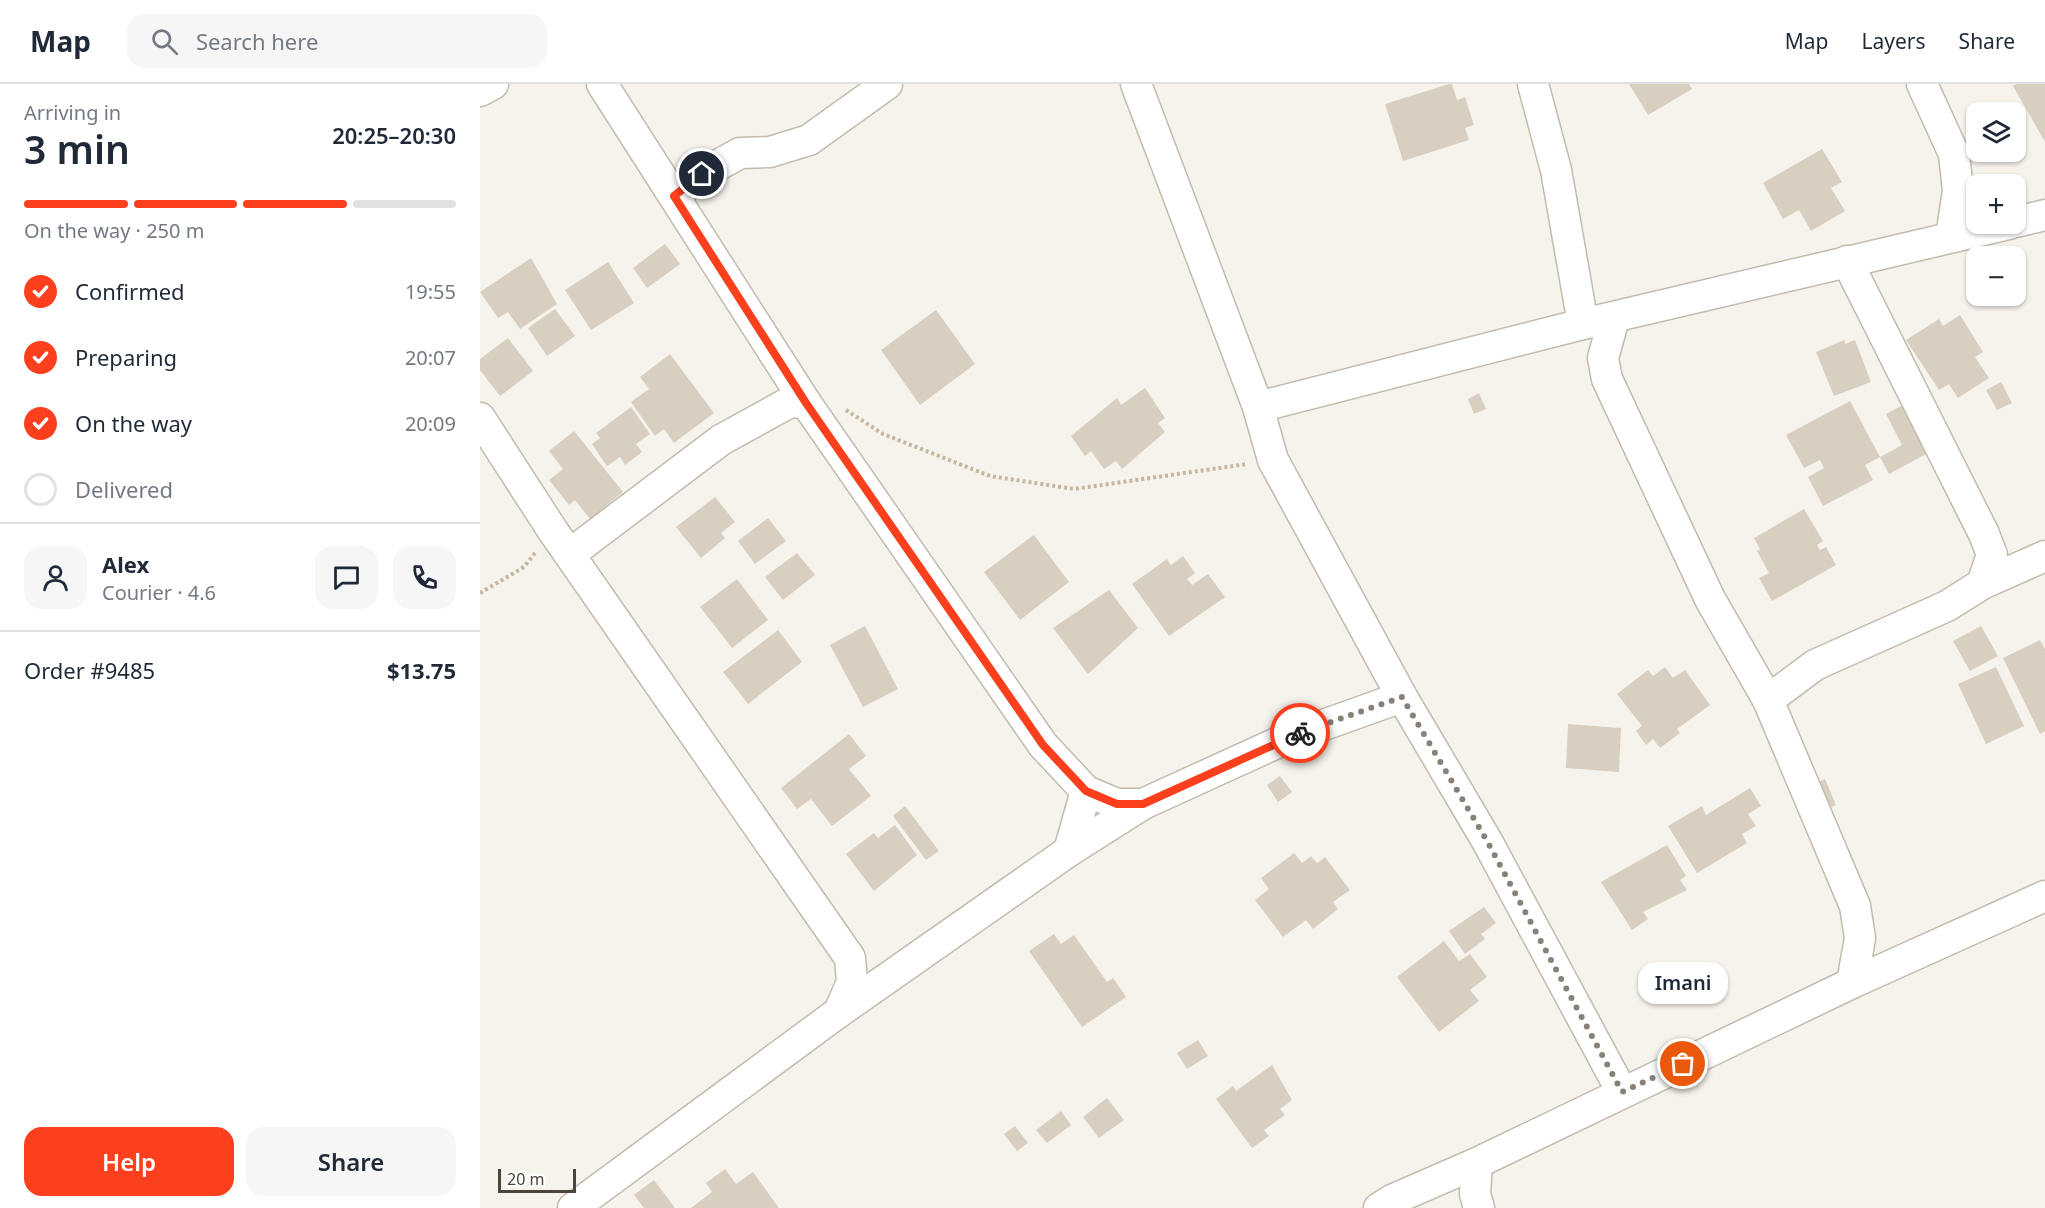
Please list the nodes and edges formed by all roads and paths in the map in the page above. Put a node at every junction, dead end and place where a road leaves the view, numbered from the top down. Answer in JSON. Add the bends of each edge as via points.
{"nodes":[{"id":1,"x":493,"y":84,"type":"edge"},
{"id":2,"x":602,"y":84,"type":"edge"},
{"id":3,"x":886,"y":84,"type":"edge"},
{"id":4,"x":1136,"y":84,"type":"edge"},
{"id":5,"x":1533,"y":84,"type":"edge"},
{"id":6,"x":1922,"y":84,"type":"edge"},
{"id":7,"x":480,"y":92,"type":"edge"},
{"id":8,"x":674,"y":196,"type":"junction"},
{"id":9,"x":2045,"y":215,"type":"edge"},
{"id":10,"x":2026,"y":220,"type":"edge"},
{"id":11,"x":1966,"y":234,"type":"edge"},
{"id":12,"x":1951,"y":237,"type":"junction"},
{"id":13,"x":1846,"y":261,"type":"junction"},
{"id":14,"x":1614,"y":318,"type":"junction"},
{"id":15,"x":1583,"y":324,"type":"junction"},
{"id":16,"x":806,"y":404,"type":"junction"},
{"id":17,"x":1258,"y":407,"type":"junction"},
{"id":18,"x":480,"y":418,"type":"edge"},
{"id":19,"x":1273,"y":460,"type":"junction"},
{"id":20,"x":562,"y":542,"type":"junction"},
{"id":21,"x":2045,"y":556,"type":"edge"},
{"id":22,"x":1982,"y":584,"type":"junction"},
{"id":23,"x":480,"y":593,"type":"edge"},
{"id":24,"x":1402,"y":697,"type":"junction"},
{"id":25,"x":1768,"y":700,"type":"junction"},
{"id":26,"x":1086,"y":791,"type":"junction"},
{"id":27,"x":1143,"y":804,"type":"junction"},
{"id":28,"x":1069,"y":851,"type":"junction"},
{"id":29,"x":2045,"y":896,"type":"edge"},
{"id":30,"x":850,"y":958,"type":"junction"},
{"id":31,"x":894,"y":972,"type":"junction"},
{"id":32,"x":1852,"y":983,"type":"junction"},
{"id":33,"x":839,"y":1012,"type":"junction"},
{"id":34,"x":1622,"y":1092,"type":"junction"},
{"id":35,"x":1477,"y":1163,"type":"junction"},
{"id":36,"x":573,"y":1208,"type":"edge"},
{"id":37,"x":1379,"y":1208,"type":"edge"},
{"id":38,"x":1479,"y":1208,"type":"edge"}],
"edges":[{"from":1,"to":7,"type":"street"},
{"from":2,"to":8,"type":"street"},
{"from":3,"to":8,"type":"street","via":[[809,140],[770,152],[740,153],[702,174]]},
{"from":4,"to":17,"type":"street"},
{"from":5,"to":15,"type":"street","via":[[1556,170]]},
{"from":6,"to":12,"type":"street","via":[[1954,154],[1958,191]]},
{"from":8,"to":16,"type":"street"},
{"from":9,"to":10,"type":"street"},
{"from":11,"to":12,"type":"street"},
{"from":12,"to":13,"type":"street"},
{"from":13,"to":14,"type":"street"},
{"from":13,"to":22,"type":"street","via":[[1984,534],[1992,555]]},
{"from":14,"to":15,"type":"street"},
{"from":14,"to":25,"type":"street","via":[[1603,358],[1606,379],[1710,599]]},
{"from":15,"to":17,"type":"street"},
{"from":16,"to":19,"type":"path","via":[[844,409],[883,434],[990,476],[1074,489]]},
{"from":16,"to":20,"type":"street","via":[[790,402],[721,440]]},
{"from":16,"to":26,"type":"street","via":[[1043,745]]},
{"from":17,"to":19,"type":"street"},
{"from":18,"to":20,"type":"street"},
{"from":19,"to":24,"type":"street"},
{"from":20,"to":23,"type":"path"},
{"from":20,"to":30,"type":"street"},
{"from":21,"to":22,"type":"street"},
{"from":22,"to":25,"type":"street","via":[[1947,606],[1815,665]]},
{"from":24,"to":27,"type":"street","via":[[1290,737]]},
{"from":24,"to":34,"type":"street","via":[[1487,841]]},
{"from":25,"to":32,"type":"street","via":[[1855,906],[1860,938]]},
{"from":26,"to":27,"type":"street","via":[[1117,804]]},
{"from":26,"to":28,"type":"street"},
{"from":27,"to":28,"type":"street"},
{"from":28,"to":31,"type":"street"},
{"from":29,"to":32,"type":"street"},
{"from":30,"to":31,"type":"street"},
{"from":30,"to":33,"type":"street","via":[[852,982]]},
{"from":31,"to":33,"type":"street"},
{"from":32,"to":34,"type":"street"},
{"from":33,"to":36,"type":"street"},
{"from":34,"to":35,"type":"street"},
{"from":35,"to":37,"type":"street"},
{"from":35,"to":38,"type":"street","via":[[1475,1194]]}]}
